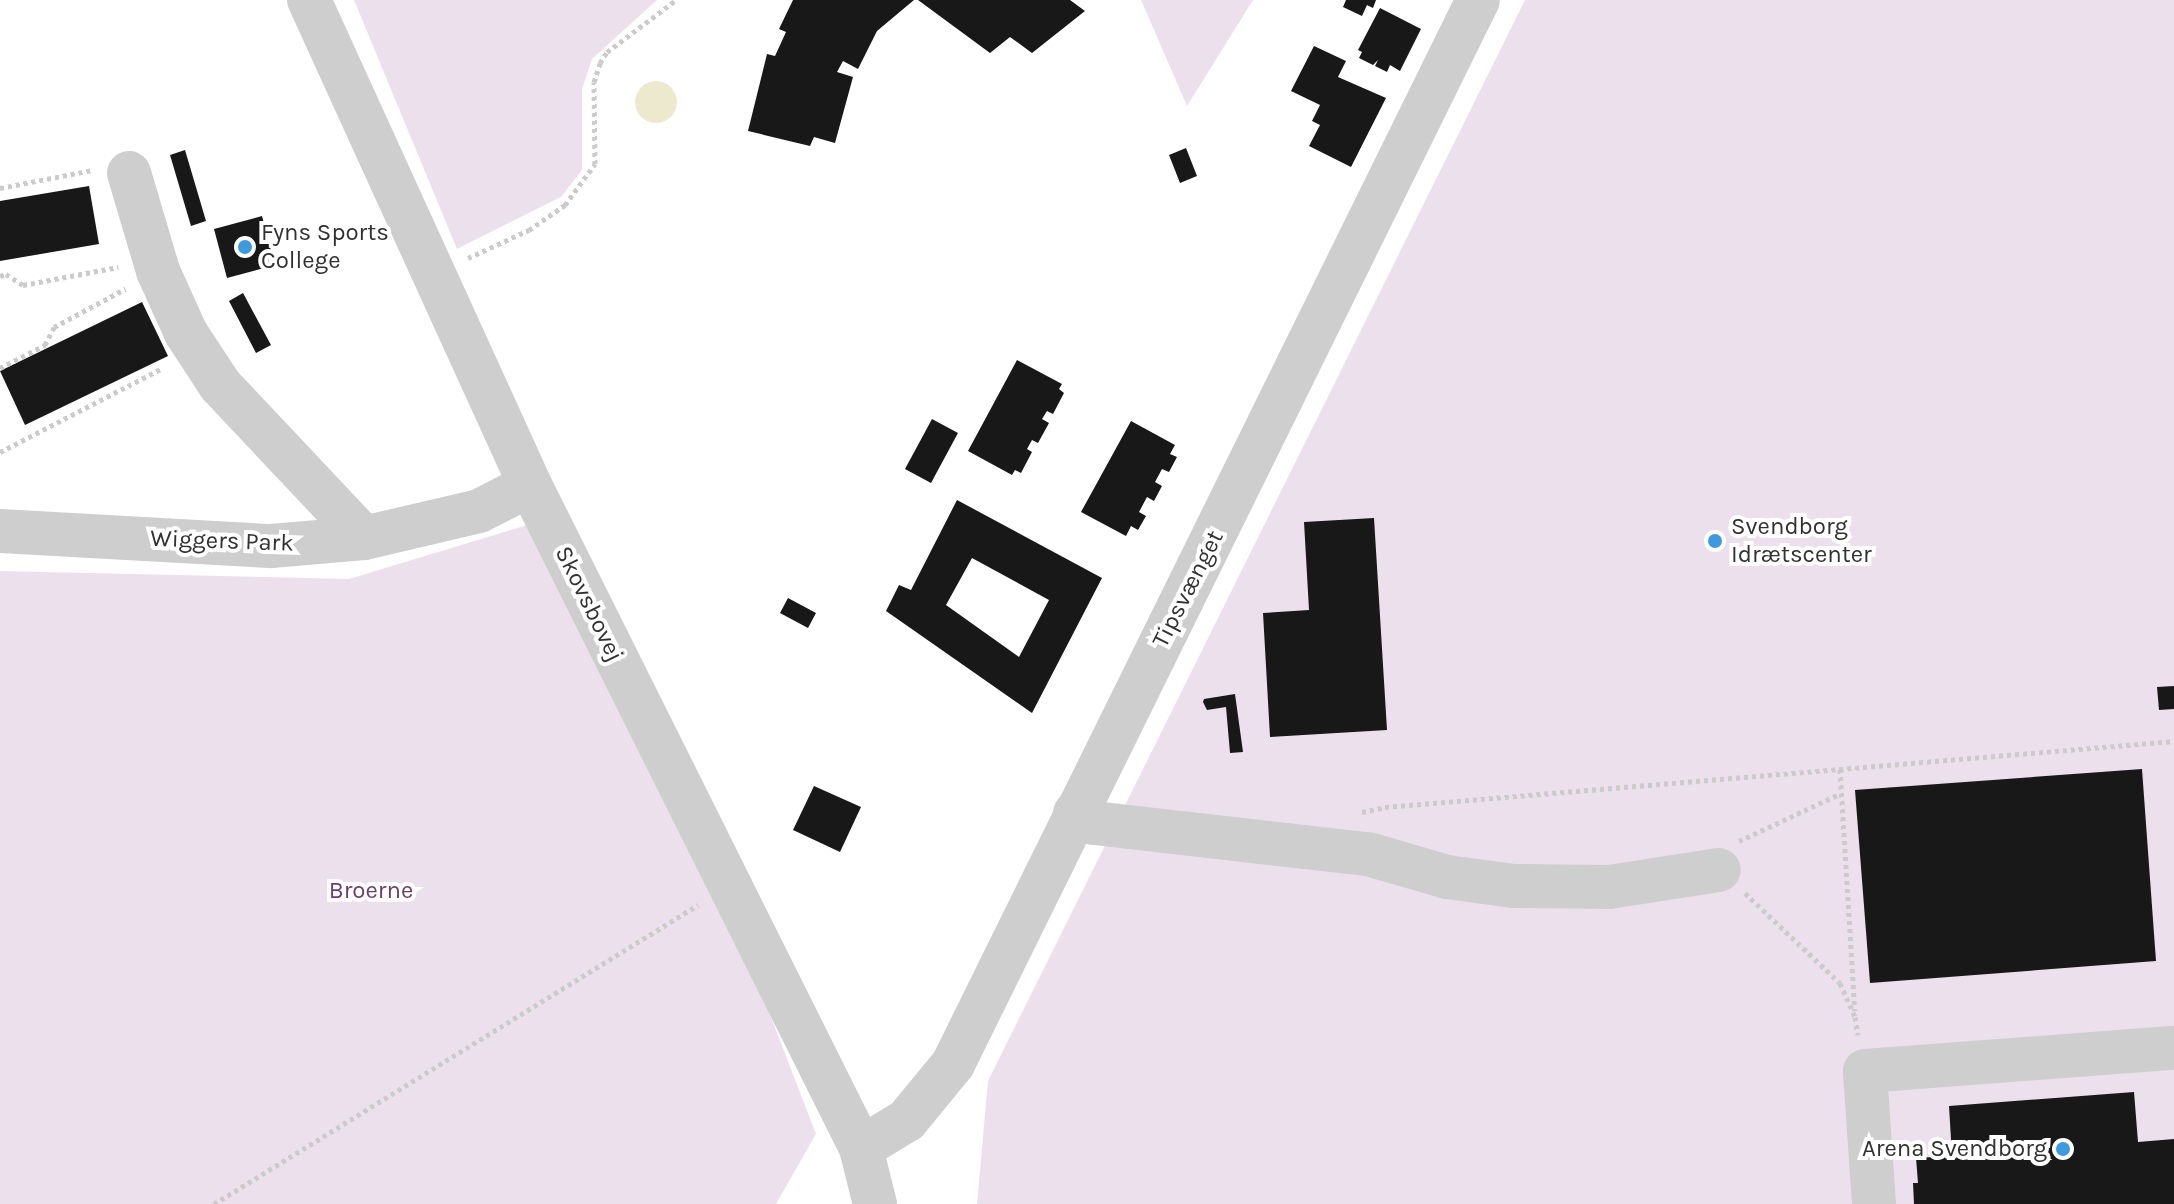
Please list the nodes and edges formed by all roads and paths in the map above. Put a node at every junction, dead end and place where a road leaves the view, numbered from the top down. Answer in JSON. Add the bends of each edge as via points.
{"nodes":[{"id":1,"x":309,"y":0,"type":"edge"},
{"id":2,"x":676,"y":0,"type":"edge"},
{"id":3,"x":1478,"y":0,"type":"edge"},
{"id":4,"x":129,"y":173,"type":"joint"},
{"id":5,"x":0,"y":188,"type":"edge"},
{"id":6,"x":156,"y":265,"type":"junction"},
{"id":7,"x":435,"y":272,"type":"junction"},
{"id":8,"x":0,"y":276,"type":"edge"},
{"id":9,"x":206,"y":364,"type":"junction"},
{"id":10,"x":0,"y":368,"type":"edge"},
{"id":11,"x":0,"y":452,"type":"edge"},
{"id":12,"x":530,"y":485,"type":"junction"},
{"id":13,"x":0,"y":531,"type":"edge"},
{"id":14,"x":364,"y":538,"type":"junction"},
{"id":15,"x":2174,"y":741,"type":"edge"},
{"id":16,"x":1840,"y":769,"type":"junction"},
{"id":17,"x":1840,"y":794,"type":"junction"},
{"id":18,"x":1385,"y":807,"type":"dead end"},
{"id":19,"x":1075,"y":813,"type":"junction"},
{"id":20,"x":1719,"y":870,"type":"junction"},
{"id":21,"x":730,"y":886,"type":"junction"},
{"id":22,"x":1855,"y":1017,"type":"junction"},
{"id":23,"x":2174,"y":1048,"type":"edge"},
{"id":24,"x":1865,"y":1071,"type":"junction"},
{"id":25,"x":861,"y":1148,"type":"junction"},
{"id":26,"x":214,"y":1204,"type":"edge"},
{"id":27,"x":875,"y":1204,"type":"edge"},
{"id":28,"x":1874,"y":1204,"type":"edge"}],
"edges":[{"from":1,"to":7,"type":"street","name":"Skovsbovej"},
{"from":2,"to":7,"type":"path","via":[[607,52],[600,63],[594,82],[595,164],[565,205],[529,230]]},
{"from":3,"to":19,"type":"street","name":"Tipsvænget"},
{"from":4,"to":5,"type":"path","via":[[123,165]]},
{"from":4,"to":6,"type":"street"},
{"from":6,"to":8,"type":"path","via":[[23,285],[6,274]]},
{"from":6,"to":9,"type":"street"},
{"from":6,"to":10,"type":"path","via":[[54,327],[45,345]]},
{"from":7,"to":12,"type":"street","name":"Skovsbovej"},
{"from":9,"to":11,"type":"path","via":[[189,373],[163,368]]},
{"from":9,"to":14,"type":"street"},
{"from":12,"to":14,"type":"street","name":"Wiggers Park","via":[[479,511]]},
{"from":12,"to":21,"type":"street","name":"Skovsbovej"},
{"from":13,"to":14,"type":"street","name":"Wiggers Park","via":[[271,546]]},
{"from":15,"to":16,"type":"path"},
{"from":16,"to":17,"type":"path"},
{"from":16,"to":18,"type":"path"},
{"from":17,"to":20,"type":"path","via":[[1740,840]]},
{"from":17,"to":22,"type":"path"},
{"from":19,"to":20,"type":"street","via":[[1094,823],[1368,854],[1447,877],[1514,886],[1609,887]]},
{"from":19,"to":25,"type":"street","name":"Tipsvænget","via":[[953,1064],[907,1120]]},
{"from":20,"to":22,"type":"path","via":[[1830,972]]},
{"from":21,"to":25,"type":"street","name":"Skovsbovej"},
{"from":21,"to":26,"type":"path"},
{"from":22,"to":24,"type":"path"},
{"from":23,"to":24,"type":"street"},
{"from":24,"to":28,"type":"street"},
{"from":25,"to":27,"type":"street","name":"Skovsbovej"}]}
